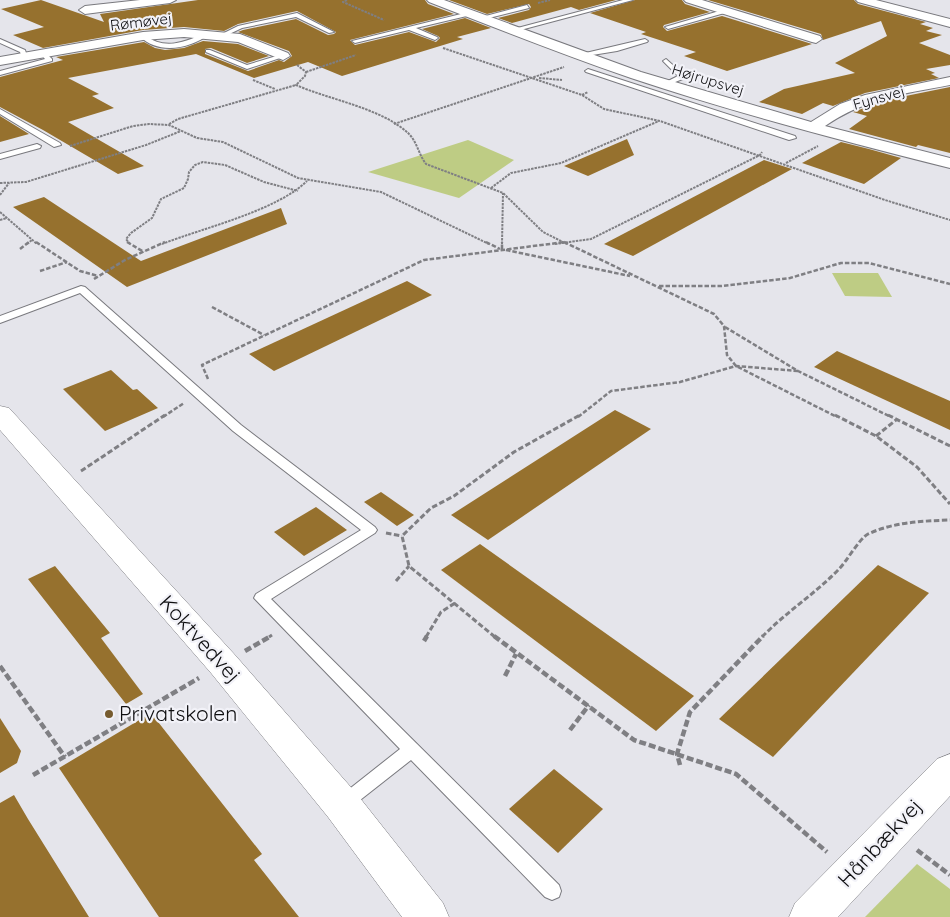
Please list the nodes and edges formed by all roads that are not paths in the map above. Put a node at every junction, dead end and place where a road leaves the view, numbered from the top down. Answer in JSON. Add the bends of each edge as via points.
{"nodes":[{"id":1,"x":170,"y":0,"type":"edge"},
{"id":2,"x":433,"y":0,"type":"edge"},
{"id":3,"x":630,"y":0,"type":"edge"},
{"id":4,"x":690,"y":0,"type":"edge"},
{"id":5,"x":862,"y":0,"type":"edge"},
{"id":6,"x":82,"y":5,"type":"edge"},
{"id":7,"x":527,"y":7,"type":"dead end"},
{"id":8,"x":726,"y":11,"type":"junction"},
{"id":9,"x":474,"y":12,"type":"junction"},
{"id":10,"x":950,"y":24,"type":"edge"},
{"id":11,"x":668,"y":27,"type":"dead end"},
{"id":12,"x":409,"y":28,"type":"junction"},
{"id":13,"x":513,"y":30,"type":"junction"},
{"id":14,"x":331,"y":32,"type":"dead end"},
{"id":15,"x":223,"y":35,"type":"junction"},
{"id":16,"x":435,"y":38,"type":"dead end"},
{"id":17,"x":816,"y":38,"type":"dead end"},
{"id":18,"x":355,"y":41,"type":"dead end"},
{"id":19,"x":645,"y":41,"type":"dead end"},
{"id":20,"x":0,"y":42,"type":"edge"},
{"id":21,"x":111,"y":42,"type":"junction"},
{"id":22,"x":208,"y":51,"type":"dead end"},
{"id":23,"x":43,"y":53,"type":"junction"},
{"id":24,"x":24,"y":56,"type":"junction"},
{"id":25,"x":283,"y":56,"type":"joint"},
{"id":26,"x":0,"y":61,"type":"edge"},
{"id":27,"x":586,"y":61,"type":"junction"},
{"id":28,"x":666,"y":61,"type":"dead end"},
{"id":29,"x":0,"y":73,"type":"edge"},
{"id":30,"x":950,"y":81,"type":"edge"},
{"id":31,"x":666,"y":84,"type":"junction"},
{"id":32,"x":719,"y":100,"type":"junction"},
{"id":33,"x":702,"y":108,"type":"junction"},
{"id":34,"x":0,"y":112,"type":"edge"},
{"id":35,"x":812,"y":128,"type":"junction"},
{"id":36,"x":792,"y":138,"type":"dead end"},
{"id":37,"x":57,"y":145,"type":"dead end"},
{"id":38,"x":37,"y":146,"type":"dead end"},
{"id":39,"x":0,"y":157,"type":"edge"},
{"id":40,"x":950,"y":163,"type":"edge"},
{"id":41,"x":0,"y":320,"type":"edge"},
{"id":42,"x":0,"y":414,"type":"edge"},
{"id":43,"x":412,"y":750,"type":"junction"},
{"id":44,"x":950,"y":770,"type":"edge"},
{"id":45,"x":342,"y":805,"type":"junction"},
{"id":46,"x":552,"y":891,"type":"dead end"},
{"id":47,"x":428,"y":917,"type":"edge"},
{"id":48,"x":810,"y":917,"type":"edge"}],
"edges":[{"from":1,"to":6,"type":"street"},
{"from":2,"to":9,"type":"street","name":"Højrupsvej"},
{"from":3,"to":13,"type":"lane"},
{"from":4,"to":8,"type":"street"},
{"from":5,"to":10,"type":"street"},
{"from":6,"to":21,"type":"street"},
{"from":7,"to":9,"type":"lane"},
{"from":8,"to":11,"type":"lane"},
{"from":8,"to":17,"type":"street"},
{"from":9,"to":12,"type":"lane"},
{"from":9,"to":13,"type":"street","name":"Højrupsvej"},
{"from":12,"to":16,"type":"lane"},
{"from":12,"to":18,"type":"lane"},
{"from":13,"to":27,"type":"street","name":"Højrupsvej"},
{"from":14,"to":15,"type":"lane","via":[[297,15],[240,27]]},
{"from":15,"to":21,"type":"street","name":"Rømøvej","via":[[178,33]]},
{"from":15,"to":25,"type":"street","name":"Rømøvej","via":[[254,43]]},
{"from":19,"to":27,"type":"lane"},
{"from":20,"to":24,"type":"lane","via":[[23,51]]},
{"from":21,"to":23,"type":"street","name":"Rømøvej"},
{"from":22,"to":25,"type":"lane","via":[[248,67]]},
{"from":23,"to":24,"type":"street","name":"Rømøvej"},
{"from":23,"to":29,"type":"lane","via":[[50,60]]},
{"from":24,"to":26,"type":"street","name":"Rømøvej"},
{"from":27,"to":31,"type":"street","name":"Højrupsvej"},
{"from":27,"to":33,"type":"lane"},
{"from":28,"to":31,"type":"lane","via":[[683,77]]},
{"from":30,"to":35,"type":"street","name":"Fynsvej","via":[[860,101]]},
{"from":31,"to":32,"type":"street","name":"Højrupsvej"},
{"from":32,"to":33,"type":"lane"},
{"from":32,"to":35,"type":"street","name":"Højrupsvej"},
{"from":33,"to":36,"type":"lane"},
{"from":34,"to":37,"type":"lane"},
{"from":35,"to":40,"type":"street","name":"Højrupsvej"},
{"from":38,"to":39,"type":"lane"},
{"from":41,"to":43,"type":"lane","via":[[81,289],[237,428],[370,530],[261,598]]},
{"from":42,"to":45,"type":"street","name":"Koktvedvej","via":[[223,664]]},
{"from":43,"to":45,"type":"lane"},
{"from":43,"to":46,"type":"lane"},
{"from":44,"to":48,"type":"street","name":"Hånbækvej"},
{"from":45,"to":47,"type":"street","name":"Koktvedvej"}]}
